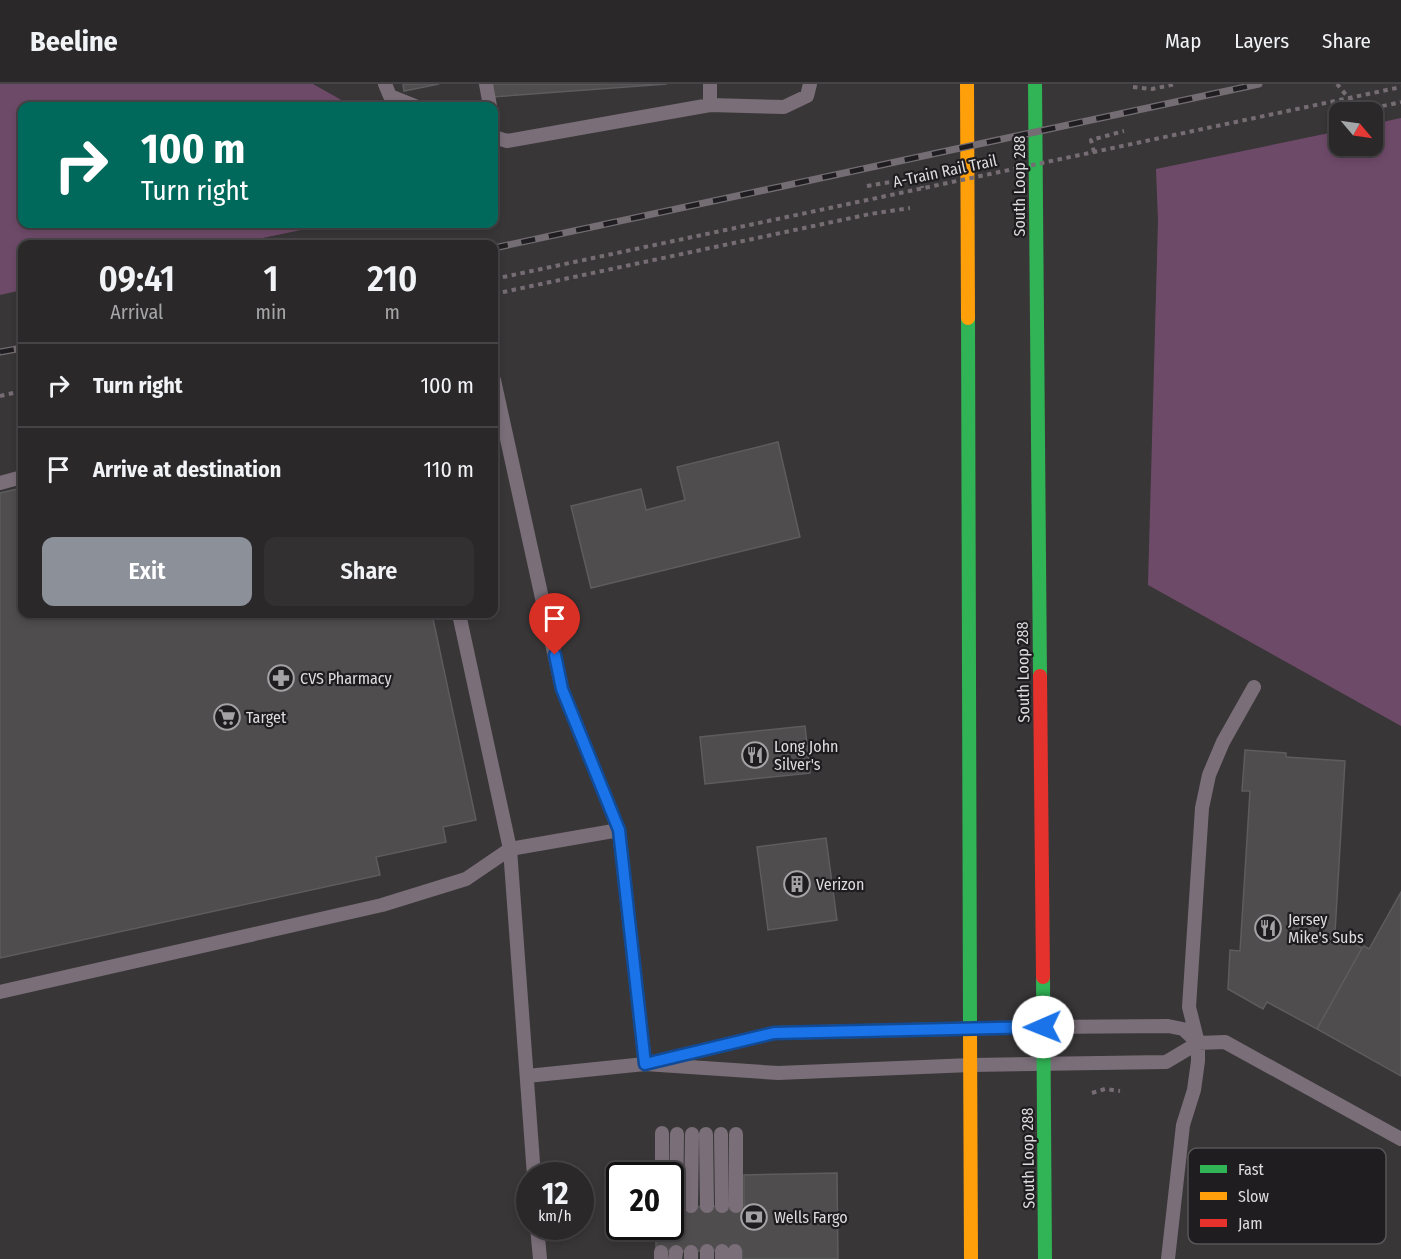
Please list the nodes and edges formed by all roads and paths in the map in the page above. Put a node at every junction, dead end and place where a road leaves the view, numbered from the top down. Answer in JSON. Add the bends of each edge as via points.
{"nodes":[{"id":1,"x":385,"y":84,"type":"edge"},
{"id":2,"x":486,"y":84,"type":"edge"},
{"id":3,"x":710,"y":84,"type":"edge"},
{"id":4,"x":810,"y":84,"type":"edge"},
{"id":5,"x":967,"y":84,"type":"edge"},
{"id":6,"x":1035,"y":84,"type":"edge"},
{"id":7,"x":1176,"y":84,"type":"edge"},
{"id":8,"x":1337,"y":84,"type":"edge"},
{"id":9,"x":1133,"y":87,"type":"dead end"},
{"id":10,"x":1401,"y":87,"type":"edge"},
{"id":11,"x":405,"y":102,"type":"edge"},
{"id":12,"x":489,"y":102,"type":"edge"},
{"id":13,"x":1401,"y":102,"type":"edge"},
{"id":14,"x":710,"y":105,"type":"junction"},
{"id":15,"x":1124,"y":131,"type":"dead end"},
{"id":16,"x":498,"y":138,"type":"edge"},
{"id":17,"x":1094,"y":152,"type":"junction"},
{"id":18,"x":867,"y":186,"type":"dead end"},
{"id":19,"x":922,"y":188,"type":"junction"},
{"id":20,"x":910,"y":208,"type":"dead end"},
{"id":21,"x":498,"y":278,"type":"edge"},
{"id":22,"x":498,"y":293,"type":"edge"},
{"id":23,"x":18,"y":392,"type":"edge"},
{"id":24,"x":0,"y":396,"type":"edge"},
{"id":25,"x":498,"y":398,"type":"edge"},
{"id":26,"x":18,"y":478,"type":"edge"},
{"id":27,"x":0,"y":483,"type":"edge"},
{"id":28,"x":460,"y":618,"type":"edge"},
{"id":29,"x":1254,"y":687,"type":"dead end"},
{"id":30,"x":619,"y":830,"type":"junction"},
{"id":31,"x":510,"y":849,"type":"junction"},
{"id":32,"x":0,"y":992,"type":"edge"},
{"id":33,"x":1043,"y":1027,"type":"junction"},
{"id":34,"x":970,"y":1029,"type":"junction"},
{"id":35,"x":1198,"y":1042,"type":"junction"},
{"id":36,"x":645,"y":1064,"type":"junction"},
{"id":37,"x":1044,"y":1064,"type":"junction"},
{"id":38,"x":971,"y":1065,"type":"junction"},
{"id":39,"x":526,"y":1076,"type":"junction"},
{"id":40,"x":1120,"y":1091,"type":"dead end"},
{"id":41,"x":1092,"y":1093,"type":"dead end"},
{"id":42,"x":662,"y":1133,"type":"dead end"},
{"id":43,"x":677,"y":1134,"type":"dead end"},
{"id":44,"x":722,"y":1134,"type":"dead end"},
{"id":45,"x":736,"y":1134,"type":"dead end"},
{"id":46,"x":1401,"y":1139,"type":"edge"},
{"id":47,"x":533,"y":1162,"type":"edge"},
{"id":48,"x":662,"y":1162,"type":"edge"},
{"id":49,"x":677,"y":1162,"type":"edge"},
{"id":50,"x":691,"y":1206,"type":"dead end"},
{"id":51,"x":707,"y":1206,"type":"dead end"},
{"id":52,"x":538,"y":1240,"type":"edge"},
{"id":53,"x":540,"y":1259,"type":"edge"},
{"id":54,"x":971,"y":1259,"type":"edge"},
{"id":55,"x":1045,"y":1259,"type":"edge"},
{"id":56,"x":1168,"y":1259,"type":"edge"}],
"edges":[{"from":1,"to":11,"type":"lane","via":[[390,96]]},
{"from":2,"to":12,"type":"lane"},
{"from":3,"to":14,"type":"lane"},
{"from":4,"to":14,"type":"lane","via":[[807,96],[784,107]]},
{"from":5,"to":34,"type":"highway"},
{"from":6,"to":33,"type":"highway","name":"South Loop 288"},
{"from":7,"to":9,"type":"path","via":[[1152,89]]},
{"from":8,"to":13,"type":"path","via":[[1363,106]]},
{"from":10,"to":17,"type":"path","name":"A-Train Rail Trail","bridge":true},
{"from":14,"to":16,"type":"lane","via":[[507,141]]},
{"from":15,"to":17,"type":"path","via":[[1091,140]]},
{"from":17,"to":19,"type":"path","name":"A-Train Rail Trail","bridge":true},
{"from":18,"to":19,"type":"path","via":[[920,177]]},
{"from":19,"to":21,"type":"path","name":"A-Train Rail Trail","bridge":true},
{"from":20,"to":22,"type":"path"},
{"from":23,"to":24,"type":"path"},
{"from":25,"to":30,"type":"lane","via":[[562,689]]},
{"from":26,"to":27,"type":"lane"},
{"from":28,"to":31,"type":"lane"},
{"from":29,"to":35,"type":"lane","via":[[1223,742],[1209,775],[1202,808],[1189,1007]]},
{"from":30,"to":31,"type":"lane"},
{"from":30,"to":36,"type":"lane"},
{"from":31,"to":32,"type":"lane","via":[[466,879],[382,906]]},
{"from":31,"to":39,"type":"lane"},
{"from":33,"to":34,"type":"lane"},
{"from":33,"to":35,"type":"lane","via":[[1168,1026],[1183,1029]]},
{"from":33,"to":37,"type":"highway","name":"South Loop 288"},
{"from":34,"to":36,"type":"lane","via":[[774,1033]]},
{"from":34,"to":38,"type":"highway"},
{"from":35,"to":37,"type":"lane","via":[[1166,1062]]},
{"from":35,"to":46,"type":"lane","via":[[1225,1042]]},
{"from":35,"to":56,"type":"lane","via":[[1194,1090],[1183,1125]]},
{"from":36,"to":38,"type":"lane","via":[[778,1073]]},
{"from":36,"to":39,"type":"lane"},
{"from":37,"to":38,"type":"lane"},
{"from":37,"to":55,"type":"highway","name":"South Loop 288"},
{"from":38,"to":54,"type":"highway"},
{"from":39,"to":47,"type":"lane"},
{"from":40,"to":41,"type":"path","via":[[1105,1089]]},
{"from":42,"to":48,"type":"lane"},
{"from":43,"to":49,"type":"lane"},
{"from":44,"to":45,"type":"lane","via":[[729,1206]]},
{"from":50,"to":51,"type":"lane","via":[[699,1134]]},
{"from":52,"to":53,"type":"lane"}]}
